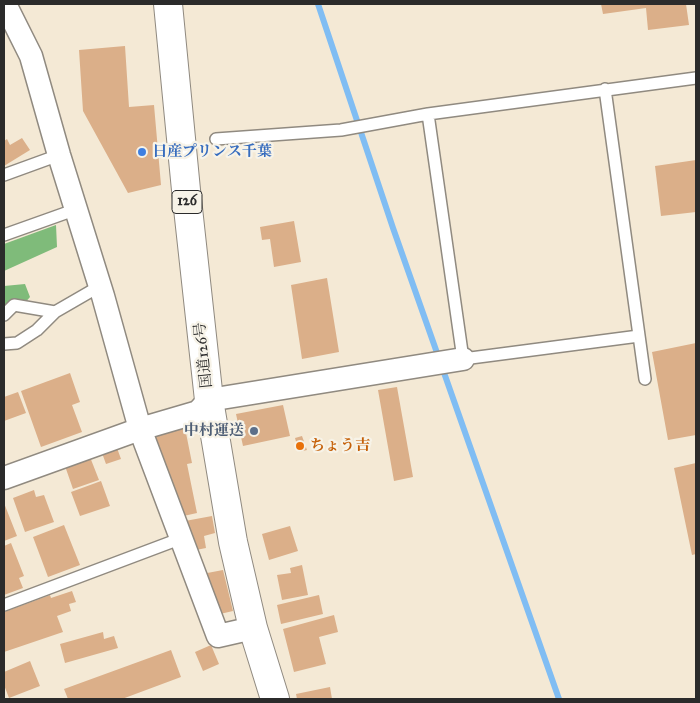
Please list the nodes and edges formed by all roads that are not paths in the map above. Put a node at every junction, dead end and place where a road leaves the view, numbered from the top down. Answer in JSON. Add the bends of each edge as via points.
{"nodes":[{"id":1,"x":6,"y":4,"type":"edge"},
{"id":2,"x":168,"y":4,"type":"edge"},
{"id":3,"x":696,"y":78,"type":"edge"},
{"id":4,"x":605,"y":89,"type":"junction"},
{"id":5,"x":428,"y":114,"type":"junction"},
{"id":6,"x":216,"y":139,"type":"dead end"},
{"id":7,"x":59,"y":155,"type":"junction"},
{"id":8,"x":4,"y":175,"type":"edge"},
{"id":9,"x":77,"y":209,"type":"junction"},
{"id":10,"x":4,"y":235,"type":"edge"},
{"id":11,"x":100,"y":286,"type":"junction"},
{"id":12,"x":55,"y":312,"type":"junction"},
{"id":13,"x":4,"y":315,"type":"edge"},
{"id":14,"x":639,"y":336,"type":"junction"},
{"id":15,"x":4,"y":344,"type":"edge"},
{"id":16,"x":463,"y":359,"type":"junction"},
{"id":17,"x":644,"y":379,"type":"dead end"},
{"id":18,"x":209,"y":400,"type":"junction"},
{"id":19,"x":140,"y":429,"type":"junction"},
{"id":20,"x":4,"y":478,"type":"edge"},
{"id":21,"x":182,"y":538,"type":"junction"},
{"id":22,"x":4,"y":605,"type":"edge"},
{"id":23,"x":253,"y":628,"type":"junction"},
{"id":24,"x":275,"y":699,"type":"edge"}],
"edges":[{"from":1,"to":7,"type":"street","via":[[31,56]]},
{"from":2,"to":18,"type":"highway","name":"国道126号","number":"126"},
{"from":3,"to":4,"type":"lane"},
{"from":4,"to":5,"type":"lane"},
{"from":4,"to":14,"type":"lane"},
{"from":5,"to":6,"type":"lane","via":[[341,130]]},
{"from":5,"to":16,"type":"lane"},
{"from":7,"to":8,"type":"lane"},
{"from":7,"to":9,"type":"street"},
{"from":9,"to":10,"type":"lane"},
{"from":9,"to":11,"type":"street"},
{"from":11,"to":12,"type":"lane"},
{"from":11,"to":19,"type":"street"},
{"from":12,"to":13,"type":"lane","via":[[14,305]]},
{"from":12,"to":15,"type":"lane","via":[[17,343]]},
{"from":14,"to":16,"type":"lane"},
{"from":14,"to":17,"type":"lane"},
{"from":16,"to":18,"type":"street"},
{"from":18,"to":19,"type":"street","via":[[198,412]]},
{"from":18,"to":23,"type":"highway","name":"国道126号","number":"126","via":[[233,542]]},
{"from":19,"to":20,"type":"street"},
{"from":19,"to":21,"type":"street"},
{"from":21,"to":22,"type":"lane"},
{"from":21,"to":23,"type":"street","via":[[218,636]]},
{"from":23,"to":24,"type":"highway","name":"国道126号","number":"126"}]}
